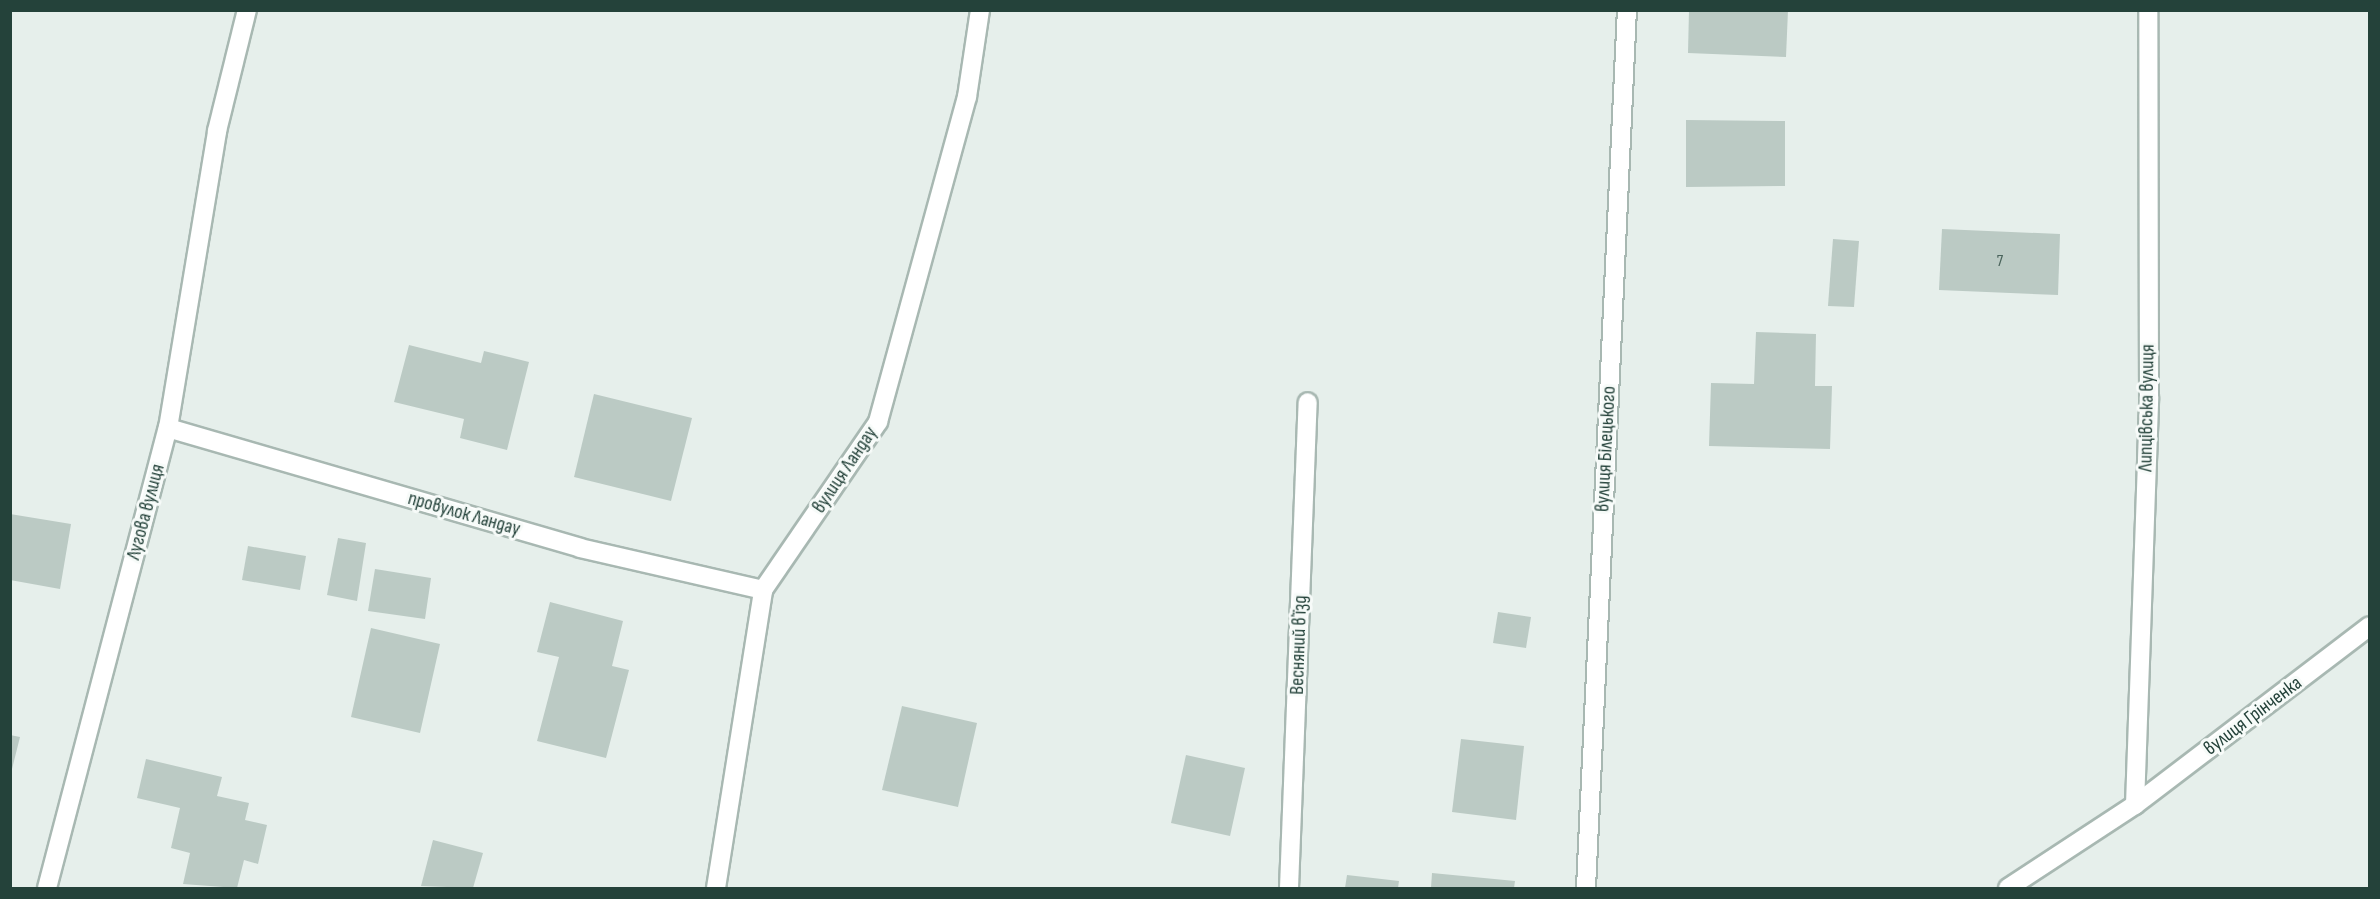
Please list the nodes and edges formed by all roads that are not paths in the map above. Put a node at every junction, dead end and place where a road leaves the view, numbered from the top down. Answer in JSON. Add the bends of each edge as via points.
{"nodes":[{"id":1,"x":247,"y":10,"type":"edge"},
{"id":2,"x":980,"y":10,"type":"edge"},
{"id":3,"x":1627,"y":10,"type":"edge"},
{"id":4,"x":2148,"y":10,"type":"edge"},
{"id":5,"x":1308,"y":402,"type":"dead end"},
{"id":6,"x":168,"y":428,"type":"junction"},
{"id":7,"x":763,"y":590,"type":"junction"},
{"id":8,"x":2370,"y":626,"type":"edge"},
{"id":9,"x":2135,"y":805,"type":"junction"},
{"id":10,"x":47,"y":888,"type":"edge"},
{"id":11,"x":716,"y":888,"type":"edge"},
{"id":12,"x":1289,"y":888,"type":"edge"},
{"id":13,"x":1586,"y":888,"type":"edge"},
{"id":14,"x":2008,"y":888,"type":"edge"}],
"edges":[{"from":1,"to":6,"type":"street","name":"Лугова вулиця","via":[[218,131]]},
{"from":2,"to":7,"type":"street","name":"вулиця Ландау","via":[[967,97],[878,422]]},
{"from":3,"to":13,"type":"street","name":"вулиця Білецького"},
{"from":4,"to":9,"type":"street","name":"Липцівська вулиця","via":[[2149,397]]},
{"from":5,"to":12,"type":"street","name":"Весняний вʼїзд"},
{"from":6,"to":7,"type":"street","name":"провулок Ландау","via":[[580,548]]},
{"from":6,"to":10,"type":"street","name":"Лугова вулиця"},
{"from":7,"to":11,"type":"street","name":"вулиця Ландау"},
{"from":8,"to":9,"type":"street","name":"вулиця Грінченка"},
{"from":9,"to":14,"type":"street","name":"вулиця Грінченка"}]}
